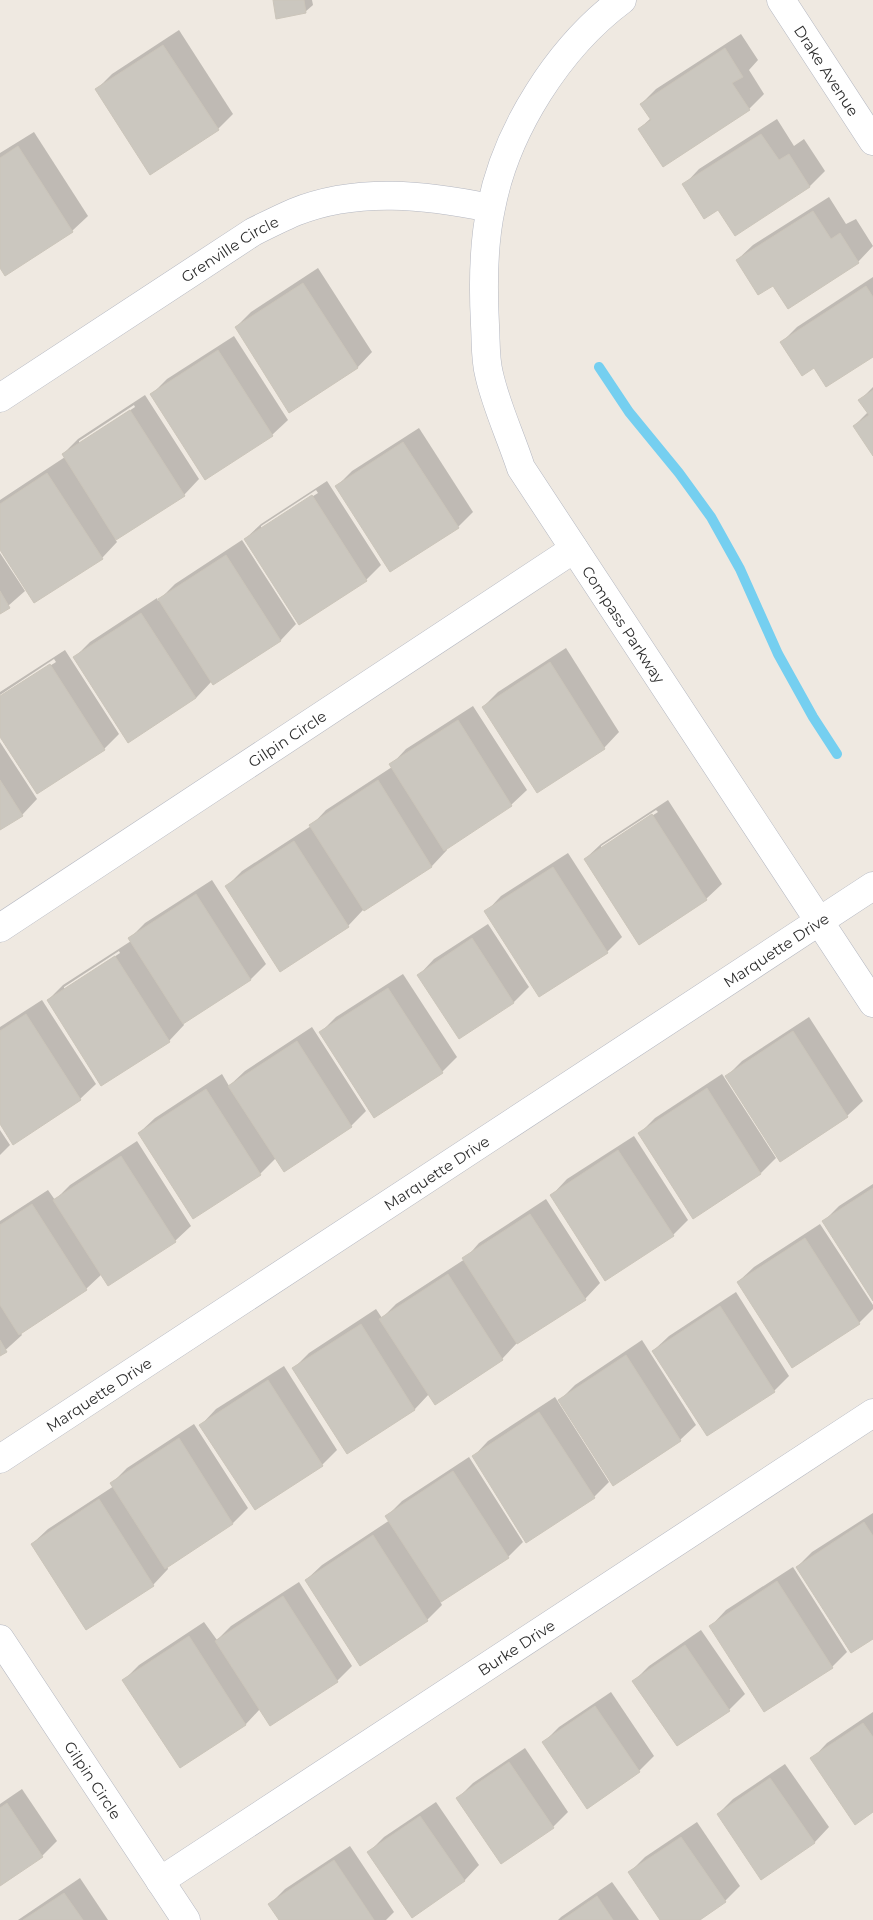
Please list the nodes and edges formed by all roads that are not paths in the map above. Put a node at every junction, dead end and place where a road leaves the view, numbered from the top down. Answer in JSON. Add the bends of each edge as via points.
{"nodes":[{"id":1,"x":622,"y":0,"type":"edge"},
{"id":2,"x":781,"y":0,"type":"edge"},
{"id":3,"x":873,"y":141,"type":"edge"},
{"id":4,"x":490,"y":208,"type":"junction"},
{"id":5,"x":0,"y":398,"type":"edge"},
{"id":6,"x":574,"y":548,"type":"junction"},
{"id":7,"x":873,"y":886,"type":"edge"},
{"id":8,"x":819,"y":920,"type":"junction"},
{"id":9,"x":0,"y":928,"type":"edge"},
{"id":10,"x":873,"y":1002,"type":"edge"},
{"id":11,"x":873,"y":1413,"type":"edge"},
{"id":12,"x":0,"y":1459,"type":"edge"},
{"id":13,"x":0,"y":1639,"type":"edge"},
{"id":14,"x":160,"y":1880,"type":"junction"},
{"id":15,"x":186,"y":1920,"type":"edge"}],
"edges":[{"from":1,"to":4,"type":"street","name":"Compass Parkway","via":[[600,17],[555,67],[517,130]]},
{"from":2,"to":3,"type":"street","name":"Drake Avenue"},
{"from":4,"to":5,"type":"street","name":"Grenville Circle","via":[[414,195],[342,199],[296,212],[254,232]]},
{"from":4,"to":6,"type":"street","name":"Compass Parkway","via":[[483,291],[489,374],[521,468]]},
{"from":6,"to":8,"type":"street","name":"Compass Parkway"},
{"from":6,"to":9,"type":"street","name":"Gilpin Circle"},
{"from":7,"to":8,"type":"street","name":"Marquette Drive"},
{"from":8,"to":10,"type":"street","name":"Compass Parkway"},
{"from":8,"to":12,"type":"street","name":"Marquette Drive"},
{"from":11,"to":14,"type":"street","name":"Burke Drive"},
{"from":13,"to":14,"type":"street","name":"Gilpin Circle"},
{"from":14,"to":15,"type":"street","name":"Gilpin Circle"}]}
